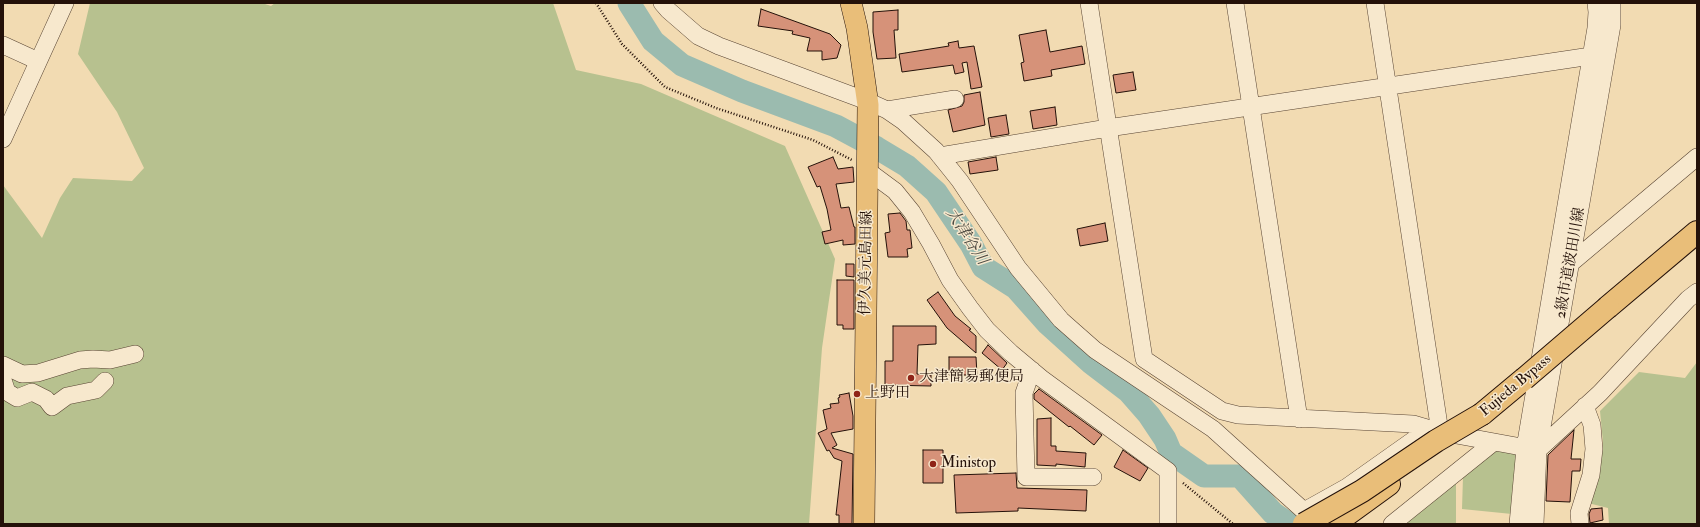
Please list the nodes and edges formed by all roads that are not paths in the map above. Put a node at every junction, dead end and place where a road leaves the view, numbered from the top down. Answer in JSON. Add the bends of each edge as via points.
{"nodes":[{"id":1,"x":65,"y":3,"type":"edge"},
{"id":2,"x":662,"y":3,"type":"edge"},
{"id":3,"x":851,"y":3,"type":"edge"},
{"id":4,"x":1089,"y":3,"type":"edge"},
{"id":5,"x":1235,"y":3,"type":"edge"},
{"id":6,"x":1375,"y":3,"type":"edge"},
{"id":7,"x":1596,"y":3,"type":"edge"},
{"id":8,"x":1612,"y":3,"type":"edge"},
{"id":9,"x":3,"y":45,"type":"edge"},
{"id":10,"x":1591,"y":56,"type":"junction"},
{"id":11,"x":38,"y":62,"type":"junction"},
{"id":12,"x":1388,"y":87,"type":"junction"},
{"id":13,"x":955,"y":99,"type":"dead end"},
{"id":14,"x":874,"y":105,"type":"junction"},
{"id":15,"x":1251,"y":108,"type":"junction"},
{"id":16,"x":1108,"y":128,"type":"junction"},
{"id":17,"x":3,"y":139,"type":"edge"},
{"id":18,"x":940,"y":156,"type":"junction"},
{"id":19,"x":1697,"y":157,"type":"edge"},
{"id":20,"x":868,"y":168,"type":"junction"},
{"id":21,"x":1697,"y":232,"type":"edge"},
{"id":22,"x":1571,"y":263,"type":"junction"},
{"id":23,"x":1697,"y":292,"type":"edge"},
{"id":24,"x":135,"y":354,"type":"dead end"},
{"id":25,"x":3,"y":365,"type":"edge"},
{"id":26,"x":1032,"y":370,"type":"junction"},
{"id":27,"x":3,"y":380,"type":"edge"},
{"id":28,"x":105,"y":381,"type":"dead end"},
{"id":29,"x":1585,"y":406,"type":"junction"},
{"id":30,"x":1482,"y":414,"type":"junction"},
{"id":31,"x":1299,"y":419,"type":"junction"},
{"id":32,"x":1435,"y":430,"type":"junction"},
{"id":33,"x":1494,"y":442,"type":"junction"},
{"id":34,"x":1532,"y":449,"type":"junction"},
{"id":35,"x":1402,"y":476,"type":"junction"},
{"id":36,"x":1093,"y":477,"type":"dead end"},
{"id":37,"x":864,"y":524,"type":"edge"},
{"id":38,"x":1168,"y":524,"type":"edge"},
{"id":39,"x":1304,"y":524,"type":"edge"},
{"id":40,"x":1323,"y":524,"type":"edge"},
{"id":41,"x":1334,"y":524,"type":"edge"},
{"id":42,"x":1392,"y":524,"type":"edge"},
{"id":43,"x":1518,"y":524,"type":"edge"},
{"id":44,"x":1535,"y":524,"type":"edge"},
{"id":45,"x":1580,"y":524,"type":"edge"}],
"edges":[{"from":1,"to":11,"type":"street"},
{"from":2,"to":14,"type":"street","via":[[698,36]]},
{"from":3,"to":14,"type":"main road","name":"伊久美元島田線"},
{"from":4,"to":16,"type":"street"},
{"from":5,"to":15,"type":"street"},
{"from":6,"to":12,"type":"street"},
{"from":7,"to":10,"type":"street","via":[[1596,28]]},
{"from":8,"to":22,"type":"street","name":"2級市道波田川線","via":[[1612,25]]},
{"from":9,"to":11,"type":"street"},
{"from":10,"to":12,"type":"street"},
{"from":10,"to":34,"type":"street"},
{"from":11,"to":17,"type":"street"},
{"from":12,"to":15,"type":"street"},
{"from":12,"to":32,"type":"street"},
{"from":13,"to":14,"type":"street"},
{"from":14,"to":18,"type":"street","via":[[903,121]]},
{"from":14,"to":20,"type":"main road","name":"伊久美元島田線"},
{"from":15,"to":16,"type":"street"},
{"from":15,"to":31,"type":"street"},
{"from":16,"to":18,"type":"street"},
{"from":16,"to":31,"type":"street","via":[[1144,359],[1222,411],[1238,415]]},
{"from":18,"to":32,"type":"street","via":[[960,181],[1018,268],[1061,320],[1095,350],[1213,429],[1304,511],[1347,487]]},
{"from":19,"to":22,"type":"street"},
{"from":20,"to":26,"type":"street","via":[[895,190],[912,212],[950,280],[974,314],[987,330]]},
{"from":20,"to":37,"type":"main road","name":"伊久美元島田線"},
{"from":21,"to":30,"type":"highway","name":"Fujieda Bypass","bridge":true},
{"from":22,"to":34,"type":"street","name":"2級市道波田川線"},
{"from":23,"to":29,"type":"street"},
{"from":24,"to":25,"type":"street","via":[[110,360],[80,360],[22,374]]},
{"from":26,"to":36,"type":"street","via":[[1024,393],[1026,476]]},
{"from":26,"to":38,"type":"street","via":[[1168,471]]},
{"from":27,"to":28,"type":"street","via":[[7,392],[17,398],[32,392],[46,399],[52,407],[67,396],[96,390]]},
{"from":29,"to":34,"type":"street"},
{"from":29,"to":45,"type":"street","via":[[1592,425],[1594,449],[1591,476],[1579,513]]},
{"from":30,"to":35,"type":"highway","name":"Fujieda Bypass","bridge":true},
{"from":30,"to":39,"type":"highway","bridge":true,"via":[[1436,441],[1362,491]]},
{"from":31,"to":32,"type":"street","via":[[1414,424]]},
{"from":32,"to":33,"type":"street"},
{"from":33,"to":34,"type":"street"},
{"from":33,"to":42,"type":"street"},
{"from":34,"to":43,"type":"street"},
{"from":34,"to":44,"type":"street","name":"2級市道波田川線"},
{"from":35,"to":40,"type":"highway","name":"Fujieda Bypass"},
{"from":35,"to":41,"type":"highway"}]}
